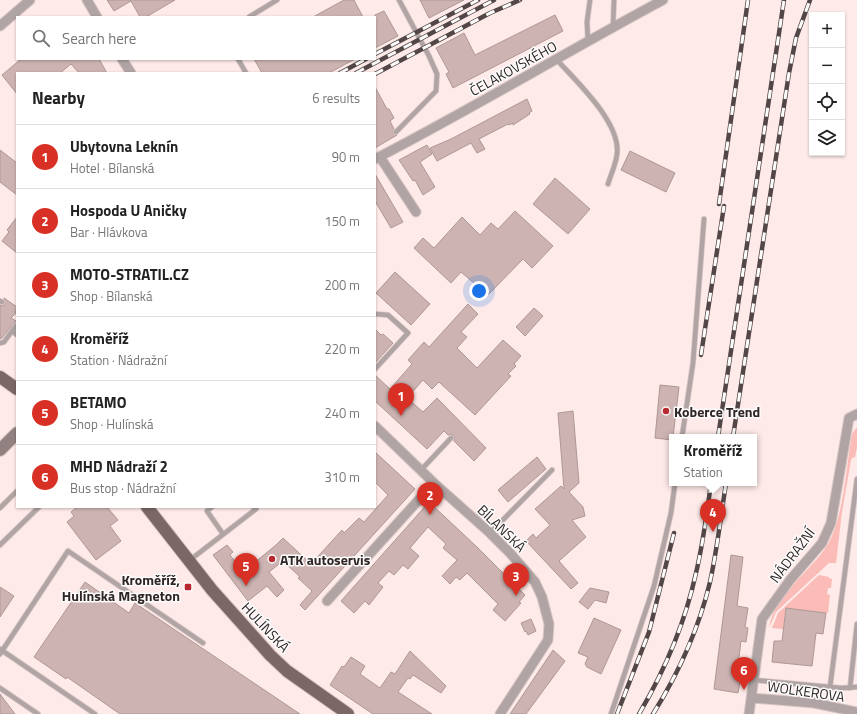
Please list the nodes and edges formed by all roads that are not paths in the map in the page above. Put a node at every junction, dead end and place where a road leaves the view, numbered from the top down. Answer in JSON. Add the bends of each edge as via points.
{"nodes":[{"id":1,"x":30,"y":0,"type":"edge"},
{"id":2,"x":87,"y":0,"type":"edge"},
{"id":3,"x":277,"y":0,"type":"edge"},
{"id":4,"x":399,"y":0,"type":"edge"},
{"id":5,"x":590,"y":0,"type":"edge"},
{"id":6,"x":614,"y":0,"type":"edge"},
{"id":7,"x":663,"y":0,"type":"edge"},
{"id":8,"x":96,"y":16,"type":"edge"},
{"id":9,"x":251,"y":16,"type":"edge"},
{"id":10,"x":0,"y":26,"type":"edge"},
{"id":11,"x":613,"y":27,"type":"junction"},
{"id":12,"x":588,"y":41,"type":"junction"},
{"id":13,"x":123,"y":60,"type":"edge"},
{"id":14,"x":239,"y":60,"type":"edge"},
{"id":15,"x":557,"y":60,"type":"junction"},
{"id":16,"x":129,"y":72,"type":"edge"},
{"id":17,"x":245,"y":72,"type":"edge"},
{"id":18,"x":396,"y":132,"type":"dead end"},
{"id":19,"x":377,"y":158,"type":"edge"},
{"id":20,"x":608,"y":184,"type":"dead end"},
{"id":21,"x":416,"y":212,"type":"dead end"},
{"id":22,"x":704,"y":219,"type":"dead end"},
{"id":23,"x":376,"y":314,"type":"edge"},
{"id":24,"x":16,"y":325,"type":"edge"},
{"id":25,"x":12,"y":331,"type":"junction"},
{"id":26,"x":16,"y":334,"type":"edge"},
{"id":27,"x":0,"y":343,"type":"edge"},
{"id":28,"x":376,"y":368,"type":"edge"},
{"id":29,"x":0,"y":377,"type":"edge"},
{"id":30,"x":16,"y":388,"type":"edge"},
{"id":31,"x":857,"y":414,"type":"edge"},
{"id":32,"x":376,"y":427,"type":"edge"},
{"id":33,"x":16,"y":434,"type":"edge"},
{"id":34,"x":682,"y":434,"type":"edge"},
{"id":35,"x":451,"y":438,"type":"dead end"},
{"id":36,"x":0,"y":450,"type":"edge"},
{"id":37,"x":420,"y":470,"type":"junction"},
{"id":38,"x":552,"y":470,"type":"dead end"},
{"id":39,"x":857,"y":479,"type":"edge"},
{"id":40,"x":434,"y":483,"type":"junction"},
{"id":41,"x":675,"y":486,"type":"edge"},
{"id":42,"x":16,"y":492,"type":"edge"},
{"id":43,"x":0,"y":508,"type":"edge"},
{"id":44,"x":38,"y":508,"type":"edge"},
{"id":45,"x":149,"y":508,"type":"edge"},
{"id":46,"x":255,"y":508,"type":"edge"},
{"id":47,"x":206,"y":509,"type":"edge"},
{"id":48,"x":223,"y":534,"type":"junction"},
{"id":49,"x":490,"y":534,"type":"junction"},
{"id":50,"x":0,"y":545,"type":"edge"},
{"id":51,"x":189,"y":560,"type":"junction"},
{"id":52,"x":327,"y":601,"type":"dead end"},
{"id":53,"x":857,"y":624,"type":"edge"},
{"id":54,"x":203,"y":643,"type":"dead end"},
{"id":55,"x":0,"y":651,"type":"edge"},
{"id":56,"x":754,"y":680,"type":"junction"},
{"id":57,"x":830,"y":687,"type":"junction"},
{"id":58,"x":857,"y":687,"type":"edge"},
{"id":59,"x":0,"y":688,"type":"edge"},
{"id":60,"x":850,"y":688,"type":"junction"},
{"id":61,"x":752,"y":698,"type":"junction"},
{"id":62,"x":88,"y":709,"type":"junction"},
{"id":63,"x":857,"y":712,"type":"edge"},
{"id":64,"x":38,"y":714,"type":"edge"},
{"id":65,"x":85,"y":714,"type":"edge"},
{"id":66,"x":95,"y":714,"type":"edge"},
{"id":67,"x":348,"y":714,"type":"edge"},
{"id":68,"x":500,"y":714,"type":"edge"},
{"id":69,"x":611,"y":714,"type":"edge"},
{"id":70,"x":750,"y":714,"type":"edge"}],
"edges":[{"from":1,"to":10,"type":"street"},
{"from":2,"to":8,"type":"street"},
{"from":3,"to":9,"type":"lane"},
{"from":4,"to":18,"type":"lane","via":[[438,74],[436,91]]},
{"from":5,"to":12,"type":"lane"},
{"from":6,"to":11,"type":"lane"},
{"from":7,"to":11,"type":"street","name":"ČELAKOVSKÉHO"},
{"from":11,"to":12,"type":"street","name":"ČELAKOVSKÉHO"},
{"from":12,"to":15,"type":"street","name":"ČELAKOVSKÉHO"},
{"from":13,"to":16,"type":"street"},
{"from":14,"to":17,"type":"lane"},
{"from":15,"to":19,"type":"street","name":"ČELAKOVSKÉHO"},
{"from":15,"to":20,"type":"lane","via":[[604,113],[616,135],[617,153]]},
{"from":19,"to":21,"type":"street"},
{"from":22,"to":34,"type":"lane","via":[[693,363]]},
{"from":23,"to":28,"type":"lane","via":[[388,315],[408,333]]},
{"from":24,"to":25,"type":"lane"},
{"from":25,"to":26,"type":"lane"},
{"from":25,"to":27,"type":"lane","via":[[4,342]]},
{"from":29,"to":30,"type":"main road"},
{"from":31,"to":56,"type":"street","name":"NÁDRAŽNÍ","via":[[849,418],[831,523],[822,543],[762,618]]},
{"from":32,"to":37,"type":"street","name":"BÍLANSKÁ"},
{"from":33,"to":36,"type":"main road"},
{"from":35,"to":37,"type":"lane"},
{"from":37,"to":40,"type":"street","name":"BÍLANSKÁ"},
{"from":38,"to":49,"type":"lane"},
{"from":39,"to":57,"type":"lane"},
{"from":40,"to":49,"type":"street","name":"BÍLANSKÁ"},
{"from":40,"to":52,"type":"street"},
{"from":41,"to":69,"type":"lane","via":[[654,586]]},
{"from":42,"to":43,"type":"lane"},
{"from":44,"to":50,"type":"lane"},
{"from":45,"to":51,"type":"main road","name":"HULÍNSKÁ"},
{"from":46,"to":48,"type":"lane"},
{"from":47,"to":48,"type":"lane"},
{"from":48,"to":51,"type":"lane"},
{"from":49,"to":68,"type":"street","name":"BÍLANSKÁ","via":[[535,582],[549,624],[548,640]]},
{"from":51,"to":67,"type":"main road","name":"HULÍNSKÁ","via":[[270,655],[299,680]]},
{"from":53,"to":60,"type":"lane"},
{"from":54,"to":55,"type":"lane","via":[[68,552]]},
{"from":55,"to":62,"type":"lane"},
{"from":56,"to":57,"type":"lane"},
{"from":56,"to":61,"type":"street","name":"NÁDRAŽNÍ"},
{"from":57,"to":60,"type":"lane"},
{"from":58,"to":60,"type":"lane"},
{"from":59,"to":64,"type":"lane"},
{"from":61,"to":63,"type":"street","name":"WOLKEROVA","via":[[814,703]]},
{"from":61,"to":70,"type":"street","name":"NÁDRAŽNÍ"},
{"from":62,"to":65,"type":"lane"},
{"from":62,"to":66,"type":"lane"}]}
